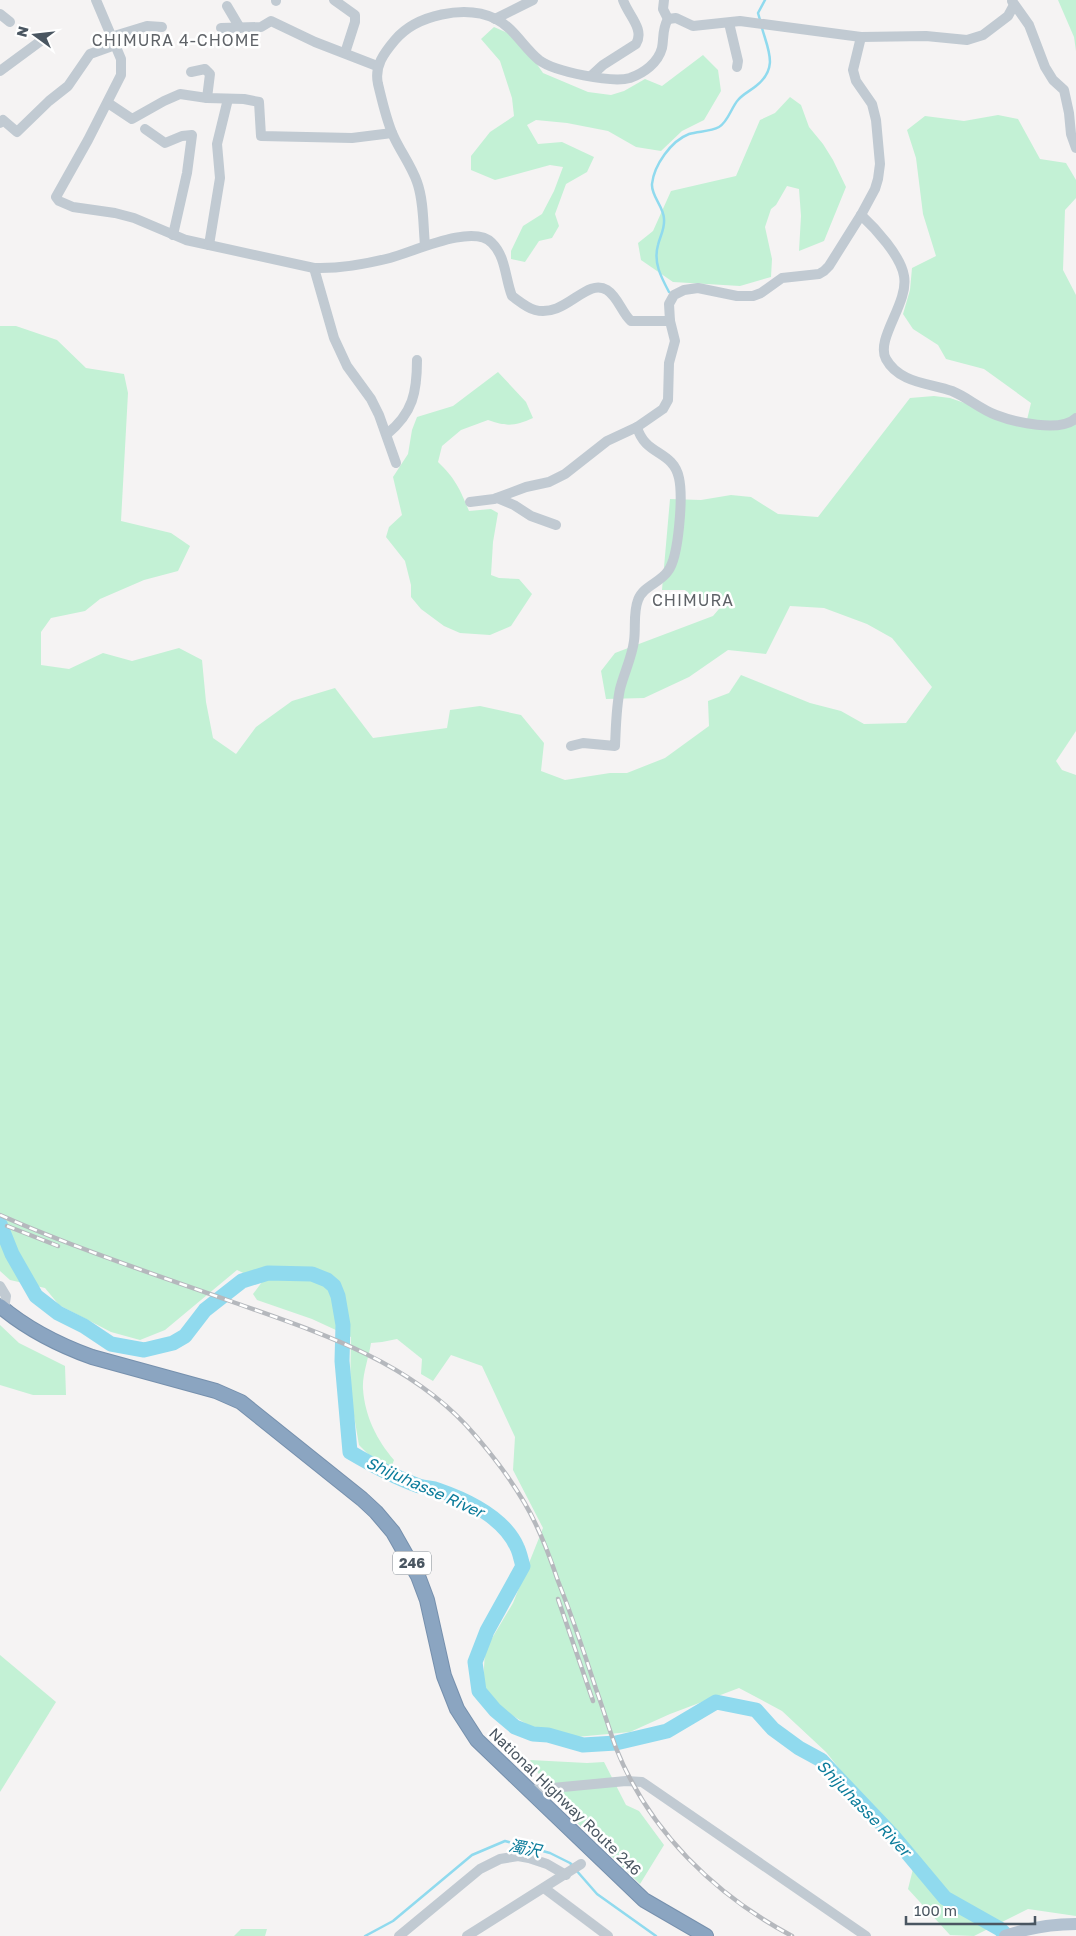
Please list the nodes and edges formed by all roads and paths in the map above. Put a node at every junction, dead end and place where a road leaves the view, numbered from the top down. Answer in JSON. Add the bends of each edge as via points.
{"nodes":[{"id":1,"x":96,"y":0,"type":"edge"},
{"id":2,"x":334,"y":0,"type":"edge"},
{"id":3,"x":534,"y":0,"type":"edge"},
{"id":4,"x":623,"y":0,"type":"edge"},
{"id":5,"x":664,"y":0,"type":"edge"},
{"id":6,"x":1013,"y":3,"type":"edge"},
{"id":7,"x":227,"y":6,"type":"dead end"},
{"id":8,"x":0,"y":14,"type":"edge"},
{"id":9,"x":495,"y":19,"type":"junction"},
{"id":10,"x":668,"y":19,"type":"junction"},
{"id":11,"x":10,"y":22,"type":"dead end"},
{"id":12,"x":728,"y":22,"type":"junction"},
{"id":13,"x":162,"y":27,"type":"dead end"},
{"id":14,"x":221,"y":28,"type":"dead end"},
{"id":15,"x":240,"y":28,"type":"junction"},
{"id":16,"x":861,"y":37,"type":"junction"},
{"id":17,"x":42,"y":40,"type":"dead end"},
{"id":18,"x":113,"y":41,"type":"junction"},
{"id":19,"x":345,"y":53,"type":"junction"},
{"id":20,"x":377,"y":66,"type":"junction"},
{"id":21,"x":737,"y":67,"type":"dead end"},
{"id":22,"x":195,"y":68,"type":"dead end"},
{"id":23,"x":0,"y":72,"type":"edge"},
{"id":24,"x":592,"y":76,"type":"junction"},
{"id":25,"x":207,"y":98,"type":"junction"},
{"id":26,"x":228,"y":99,"type":"junction"},
{"id":27,"x":108,"y":103,"type":"junction"},
{"id":28,"x":0,"y":123,"type":"edge"},
{"id":29,"x":145,"y":129,"type":"dead end"},
{"id":30,"x":392,"y":133,"type":"junction"},
{"id":31,"x":1076,"y":148,"type":"edge"},
{"id":32,"x":861,"y":215,"type":"junction"},
{"id":33,"x":173,"y":235,"type":"junction"},
{"id":34,"x":209,"y":245,"type":"junction"},
{"id":35,"x":425,"y":245,"type":"junction"},
{"id":36,"x":314,"y":268,"type":"junction"},
{"id":37,"x":670,"y":320,"type":"junction"},
{"id":38,"x":417,"y":360,"type":"dead end"},
{"id":39,"x":1075,"y":420,"type":"edge"},
{"id":40,"x":637,"y":427,"type":"junction"},
{"id":41,"x":387,"y":434,"type":"junction"},
{"id":42,"x":396,"y":463,"type":"dead end"},
{"id":43,"x":497,"y":498,"type":"junction"},
{"id":44,"x":470,"y":502,"type":"dead end"},
{"id":45,"x":556,"y":525,"type":"dead end"},
{"id":46,"x":571,"y":746,"type":"dead end"},
{"id":47,"x":0,"y":1286,"type":"edge"},
{"id":48,"x":2,"y":1308,"type":"edge"},
{"id":49,"x":531,"y":1790,"type":"junction"},
{"id":50,"x":581,"y":1864,"type":"dead end"},
{"id":51,"x":569,"y":1873,"type":"junction"},
{"id":52,"x":544,"y":1888,"type":"junction"},
{"id":53,"x":1076,"y":1924,"type":"edge"},
{"id":54,"x":399,"y":1936,"type":"edge"},
{"id":55,"x":467,"y":1936,"type":"edge"},
{"id":56,"x":608,"y":1936,"type":"edge"},
{"id":57,"x":706,"y":1936,"type":"edge"},
{"id":58,"x":866,"y":1936,"type":"edge"},
{"id":59,"x":1005,"y":1936,"type":"edge"}],
"edges":[{"from":1,"to":18,"type":"street"},
{"from":2,"to":19,"type":"street","via":[[355,15]]},
{"from":3,"to":9,"type":"street"},
{"from":4,"to":24,"type":"street","via":[[640,34],[638,42]]},
{"from":5,"to":10,"type":"street","via":[[663,9]]},
{"from":6,"to":16,"type":"street","via":[[1008,16],[983,35],[967,40],[926,36]]},
{"from":6,"to":31,"type":"street","via":[[1029,25],[1052,80],[1064,90]]},
{"from":7,"to":15,"type":"street"},
{"from":8,"to":11,"type":"street"},
{"from":9,"to":20,"type":"street","via":[[472,13],[438,15],[401,33]]},
{"from":9,"to":24,"type":"street","via":[[514,32],[538,60],[562,71]]},
{"from":10,"to":12,"type":"street","via":[[676,18],[693,26]]},
{"from":10,"to":24,"type":"street","via":[[663,27],[659,57],[642,72],[618,81]]},
{"from":12,"to":16,"type":"street","via":[[754,22]]},
{"from":12,"to":21,"type":"street"},
{"from":13,"to":18,"type":"street","via":[[147,26]]},
{"from":14,"to":15,"type":"street"},
{"from":15,"to":19,"type":"street","via":[[261,27],[271,21]]},
{"from":16,"to":32,"type":"street","via":[[853,70],[856,81],[872,104],[880,164],[875,189]]},
{"from":17,"to":23,"type":"street"},
{"from":18,"to":27,"type":"street","via":[[121,59],[121,75]]},
{"from":18,"to":28,"type":"street","via":[[90,54],[68,86],[17,132],[2,120]]},
{"from":19,"to":20,"type":"street"},
{"from":20,"to":30,"type":"street","via":[[377,81]]},
{"from":22,"to":25,"type":"street","via":[[205,69],[210,74]]},
{"from":25,"to":26,"type":"street"},
{"from":25,"to":27,"type":"street","via":[[180,94],[132,119]]},
{"from":26,"to":30,"type":"street","via":[[259,102],[261,136],[352,138]]},
{"from":26,"to":34,"type":"street","via":[[217,144],[220,178]]},
{"from":27,"to":33,"type":"street","via":[[56,197],[73,207],[134,218]]},
{"from":29,"to":33,"type":"street","via":[[165,143],[192,135]]},
{"from":30,"to":35,"type":"street","via":[[417,182]]},
{"from":32,"to":37,"type":"street","via":[[824,272],[782,278],[752,296],[698,288],[684,290],[671,298]]},
{"from":32,"to":39,"type":"street","via":[[887,242],[904,274],[900,308],[886,337],[884,351],[895,371],[954,392],[996,415],[1050,426]]},
{"from":33,"to":34,"type":"street"},
{"from":34,"to":36,"type":"street"},
{"from":35,"to":36,"type":"street","via":[[390,258],[331,269]]},
{"from":35,"to":37,"type":"street","via":[[468,236],[491,241],[502,255],[512,296],[536,310],[554,310],[590,288],[600,288],[613,296],[632,321]]},
{"from":36,"to":41,"type":"street","via":[[334,338],[347,366],[371,399]]},
{"from":37,"to":40,"type":"street","via":[[675,341],[669,363],[668,400],[663,409]]},
{"from":38,"to":41,"type":"street","via":[[413,399],[399,425]]},
{"from":40,"to":43,"type":"street","via":[[607,440],[565,474]]},
{"from":40,"to":46,"type":"street","via":[[645,443],[671,462],[679,478],[675,553],[670,570],[643,592],[635,609],[634,641],[617,706],[615,746],[583,743]]},
{"from":41,"to":42,"type":"street"},
{"from":43,"to":44,"type":"street"},
{"from":43,"to":45,"type":"street","via":[[530,516]]},
{"from":47,"to":48,"type":"street","via":[[6,1296]]},
{"from":48,"to":49,"type":"highway","name":"National Highway Route 246","number":"246","via":[[42,1335],[76,1351],[216,1391],[241,1402],[362,1499],[393,1532],[418,1576],[456,1709],[477,1740]]},
{"from":49,"to":57,"type":"highway","name":"National Highway Route 246","number":"246","via":[[644,1900]]},
{"from":49,"to":58,"type":"street","via":[[642,1782]]},
{"from":50,"to":51,"type":"street"},
{"from":51,"to":52,"type":"street"},
{"from":51,"to":54,"type":"street","via":[[529,1858],[500,1859],[480,1869]]},
{"from":52,"to":55,"type":"street"},
{"from":52,"to":56,"type":"street"},
{"from":53,"to":59,"type":"main road","via":[[1052,1924]]}]}
